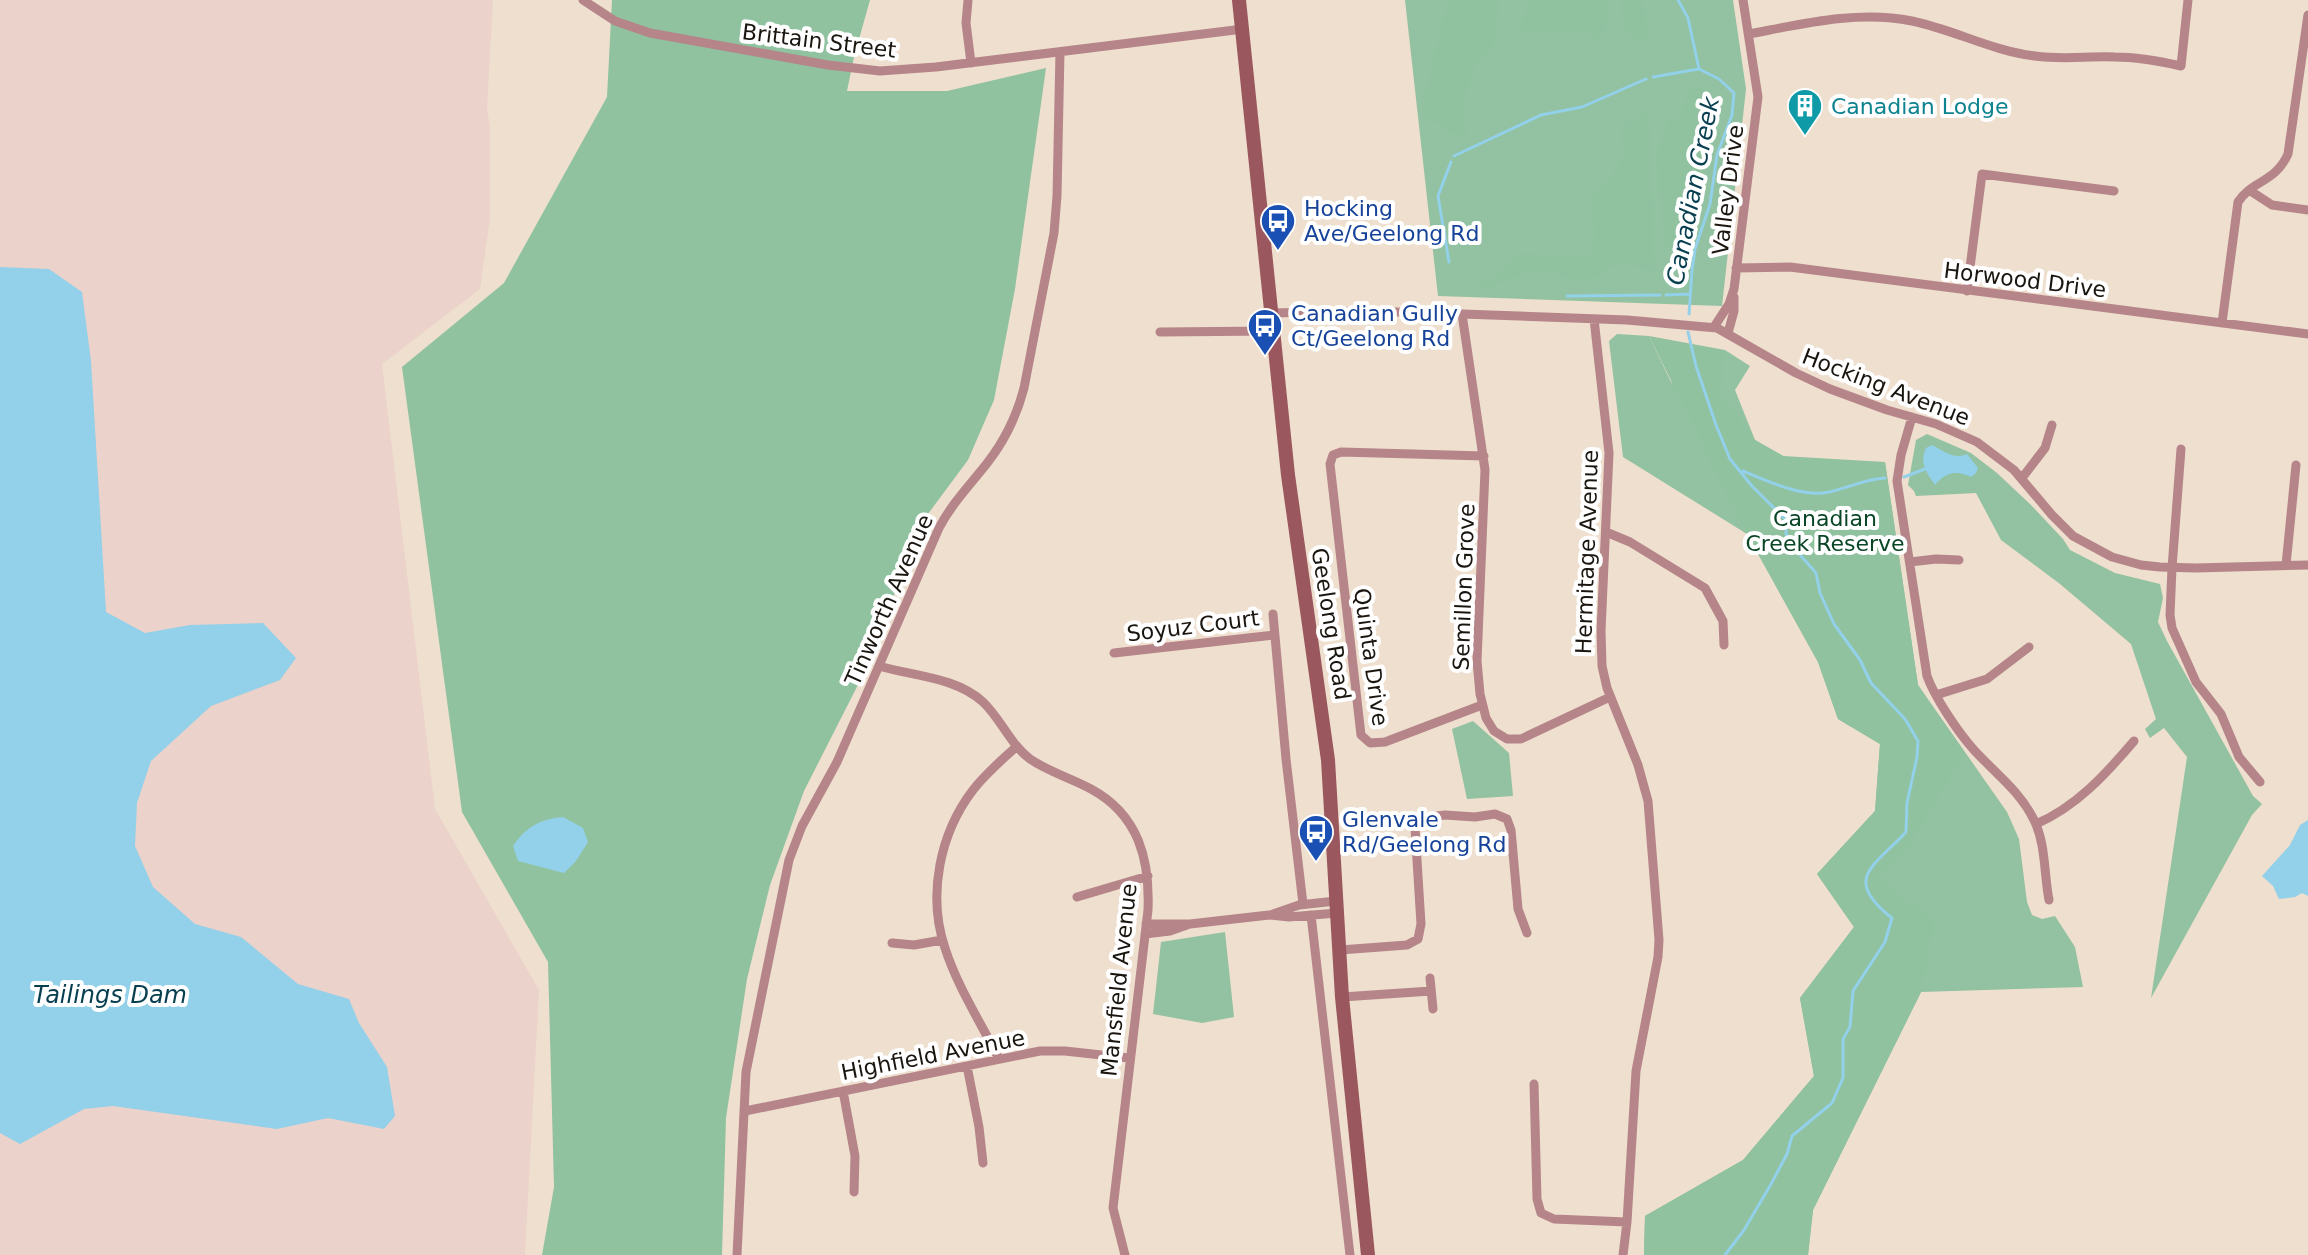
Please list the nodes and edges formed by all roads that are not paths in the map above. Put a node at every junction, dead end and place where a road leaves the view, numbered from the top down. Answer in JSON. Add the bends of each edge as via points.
{"nodes":[{"id":1,"x":583,"y":0,"type":"edge"},
{"id":2,"x":968,"y":0,"type":"edge"},
{"id":3,"x":1239,"y":0,"type":"edge"},
{"id":4,"x":1743,"y":0,"type":"edge"},
{"id":5,"x":2188,"y":0,"type":"edge"},
{"id":6,"x":2308,"y":15,"type":"edge"},
{"id":7,"x":1243,"y":29,"type":"junction"},
{"id":8,"x":1749,"y":34,"type":"junction"},
{"id":9,"x":2307,"y":36,"type":"edge"},
{"id":10,"x":1060,"y":52,"type":"junction"},
{"id":11,"x":971,"y":63,"type":"junction"},
{"id":12,"x":2249,"y":190,"type":"junction"},
{"id":13,"x":2114,"y":191,"type":"dead end"},
{"id":14,"x":2308,"y":210,"type":"edge"},
{"id":15,"x":1736,"y":268,"type":"junction"},
{"id":16,"x":1734,"y":289,"type":"junction"},
{"id":17,"x":1967,"y":291,"type":"junction"},
{"id":18,"x":1271,"y":313,"type":"junction"},
{"id":19,"x":1462,"y":314,"type":"junction"},
{"id":20,"x":1594,"y":319,"type":"junction"},
{"id":21,"x":2222,"y":323,"type":"junction"},
{"id":22,"x":1714,"y":327,"type":"junction"},
{"id":23,"x":1273,"y":331,"type":"junction"},
{"id":24,"x":1160,"y":332,"type":"dead end"},
{"id":25,"x":1728,"y":333,"type":"junction"},
{"id":26,"x":2308,"y":334,"type":"edge"},
{"id":27,"x":1912,"y":417,"type":"junction"},
{"id":28,"x":2052,"y":425,"type":"dead end"},
{"id":29,"x":2181,"y":449,"type":"dead end"},
{"id":30,"x":1484,"y":456,"type":"junction"},
{"id":31,"x":2296,"y":465,"type":"dead end"},
{"id":32,"x":2022,"y":478,"type":"junction"},
{"id":33,"x":1606,"y":532,"type":"junction"},
{"id":34,"x":1959,"y":560,"type":"dead end"},
{"id":35,"x":1910,"y":562,"type":"junction"},
{"id":36,"x":2286,"y":565,"type":"junction"},
{"id":37,"x":2308,"y":565,"type":"edge"},
{"id":38,"x":2172,"y":568,"type":"junction"},
{"id":39,"x":1273,"y":614,"type":"dead end"},
{"id":40,"x":1275,"y":635,"type":"junction"},
{"id":41,"x":1724,"y":645,"type":"dead end"},
{"id":42,"x":2029,"y":647,"type":"dead end"},
{"id":43,"x":1114,"y":653,"type":"dead end"},
{"id":44,"x":879,"y":666,"type":"junction"},
{"id":45,"x":1936,"y":695,"type":"junction"},
{"id":46,"x":1610,"y":697,"type":"junction"},
{"id":47,"x":1482,"y":705,"type":"junction"},
{"id":48,"x":2134,"y":741,"type":"dead end"},
{"id":49,"x":1017,"y":746,"type":"junction"},
{"id":50,"x":2260,"y":782,"type":"dead end"},
{"id":51,"x":2036,"y":824,"type":"junction"},
{"id":52,"x":1148,"y":876,"type":"junction"},
{"id":53,"x":1077,"y":897,"type":"dead end"},
{"id":54,"x":2049,"y":900,"type":"dead end"},
{"id":55,"x":1305,"y":904,"type":"junction"},
{"id":56,"x":1337,"y":907,"type":"junction"},
{"id":57,"x":1269,"y":915,"type":"junction"},
{"id":58,"x":1310,"y":916,"type":"junction"},
{"id":59,"x":1145,"y":929,"type":"junction"},
{"id":60,"x":1527,"y":933,"type":"dead end"},
{"id":61,"x":942,"y":940,"type":"junction"},
{"id":62,"x":892,"y":943,"type":"dead end"},
{"id":63,"x":1340,"y":950,"type":"junction"},
{"id":64,"x":1430,"y":978,"type":"dead end"},
{"id":65,"x":1431,"y":991,"type":"junction"},
{"id":66,"x":1342,"y":997,"type":"junction"},
{"id":67,"x":1433,"y":1009,"type":"dead end"},
{"id":68,"x":1129,"y":1058,"type":"junction"},
{"id":69,"x":999,"y":1059,"type":"junction"},
{"id":70,"x":967,"y":1066,"type":"junction"},
{"id":71,"x":1534,"y":1084,"type":"dead end"},
{"id":72,"x":843,"y":1091,"type":"junction"},
{"id":73,"x":745,"y":1111,"type":"junction"},
{"id":74,"x":983,"y":1163,"type":"dead end"},
{"id":75,"x":854,"y":1192,"type":"dead end"},
{"id":76,"x":1627,"y":1222,"type":"junction"},
{"id":77,"x":737,"y":1255,"type":"edge"},
{"id":78,"x":1125,"y":1255,"type":"edge"},
{"id":79,"x":1350,"y":1255,"type":"edge"},
{"id":80,"x":1368,"y":1255,"type":"edge"},
{"id":81,"x":1623,"y":1255,"type":"edge"}],
"edges":[{"from":1,"to":11,"type":"street","name":"Brittain Street","via":[[641,30],[816,63],[884,71]]},
{"from":2,"to":11,"type":"street"},
{"from":3,"to":7,"type":"main road","name":"Geelong Road"},
{"from":4,"to":8,"type":"street","name":"Valley Drive"},
{"from":5,"to":8,"type":"street","via":[[2181,66],[2123,57],[2026,55],[1924,24],[1877,17]]},
{"from":6,"to":9,"type":"street"},
{"from":7,"to":10,"type":"street"},
{"from":7,"to":18,"type":"main road","name":"Geelong Road"},
{"from":8,"to":15,"type":"street","name":"Valley Drive","via":[[1758,97]]},
{"from":9,"to":12,"type":"street","via":[[2288,154],[2274,175]]},
{"from":10,"to":11,"type":"street","name":"Brittain Street"},
{"from":10,"to":44,"type":"street","name":"Tinworth Avenue","via":[[1054,233],[1022,397],[995,452],[941,525]]},
{"from":12,"to":14,"type":"street","via":[[2272,205]]},
{"from":12,"to":21,"type":"street","via":[[2237,205]]},
{"from":13,"to":17,"type":"street","via":[[1982,174]]},
{"from":15,"to":16,"type":"street","name":"Valley Drive"},
{"from":15,"to":17,"type":"street","name":"Horwood Drive","via":[[1786,267]]},
{"from":16,"to":22,"type":"street","name":"Valley Drive"},
{"from":16,"to":25,"type":"street","name":"Valley Drive"},
{"from":17,"to":21,"type":"street","name":"Horwood Drive"},
{"from":18,"to":19,"type":"street","name":"Hocking Avenue"},
{"from":18,"to":23,"type":"main road","name":"Geelong Road"},
{"from":19,"to":20,"type":"street","name":"Hocking Avenue"},
{"from":19,"to":30,"type":"street","name":"Semillon Grove"},
{"from":20,"to":22,"type":"street","name":"Hocking Avenue"},
{"from":20,"to":33,"type":"street","name":"Hermitage Avenue","via":[[1609,446]]},
{"from":21,"to":26,"type":"street","name":"Horwood Drive"},
{"from":22,"to":25,"type":"street","name":"Hocking Avenue"},
{"from":23,"to":24,"type":"street"},
{"from":23,"to":56,"type":"main road","name":"Geelong Road","via":[[1295,540],[1324,730]]},
{"from":25,"to":27,"type":"street","name":"Hocking Avenue","via":[[1812,381]]},
{"from":27,"to":32,"type":"street","name":"Hocking Avenue","via":[[1977,442]]},
{"from":27,"to":35,"type":"street","via":[[1897,478]]},
{"from":28,"to":32,"type":"street","via":[[2045,448]]},
{"from":29,"to":38,"type":"street"},
{"from":30,"to":47,"type":"street","name":"Semillon Grove","via":[[1477,657]]},
{"from":30,"to":47,"type":"street","name":"Quinta Drive","via":[[1341,452],[1333,456],[1330,468],[1362,737],[1373,743],[1388,741]]},
{"from":31,"to":36,"type":"street"},
{"from":32,"to":38,"type":"street","name":"Hocking Avenue","via":[[2059,523],[2089,546],[2123,561]]},
{"from":33,"to":41,"type":"street","via":[[1705,588],[1723,621]]},
{"from":33,"to":46,"type":"street","name":"Hermitage Avenue","via":[[1600,645]]},
{"from":34,"to":35,"type":"street"},
{"from":35,"to":45,"type":"street","via":[[1924,663]]},
{"from":36,"to":37,"type":"street","name":"Hocking Avenue"},
{"from":36,"to":38,"type":"street","name":"Hocking Avenue"},
{"from":38,"to":50,"type":"street","via":[[2173,632],[2196,682],[2221,714],[2239,757]]},
{"from":39,"to":40,"type":"street"},
{"from":40,"to":43,"type":"street","name":"Soyuz Court"},
{"from":40,"to":55,"type":"street"},
{"from":42,"to":45,"type":"street","via":[[1987,679]]},
{"from":44,"to":49,"type":"street","name":"Mansfield Avenue","via":[[970,692]]},
{"from":44,"to":73,"type":"street","name":"Tinworth Avenue","via":[[789,860],[749,1053]]},
{"from":45,"to":51,"type":"street","via":[[1971,747],[2016,791]]},
{"from":46,"to":47,"type":"street","name":"Semillon Grove","via":[[1514,740],[1494,731]]},
{"from":46,"to":76,"type":"street","name":"Hermitage Avenue","via":[[1648,801],[1659,933],[1636,1071]]},
{"from":48,"to":51,"type":"street","via":[[2084,793]]},
{"from":49,"to":52,"type":"street","name":"Mansfield Avenue","via":[[1113,805],[1139,841]]},
{"from":49,"to":61,"type":"street","via":[[972,791],[951,830],[938,885]]},
{"from":51,"to":54,"type":"street"},
{"from":52,"to":53,"type":"street"},
{"from":52,"to":59,"type":"street","name":"Mansfield Avenue"},
{"from":55,"to":56,"type":"street"},
{"from":55,"to":57,"type":"street"},
{"from":55,"to":58,"type":"street"},
{"from":56,"to":58,"type":"street"},
{"from":56,"to":63,"type":"main road","name":"Geelong Road"},
{"from":57,"to":58,"type":"street"},
{"from":57,"to":59,"type":"street","via":[[1170,931]]},
{"from":58,"to":79,"type":"street"},
{"from":59,"to":68,"type":"street","name":"Mansfield Avenue"},
{"from":60,"to":63,"type":"street","via":[[1518,909],[1509,821],[1498,814],[1432,815],[1421,818],[1415,828],[1418,939],[1407,945]]},
{"from":61,"to":62,"type":"street"},
{"from":61,"to":69,"type":"street"},
{"from":63,"to":66,"type":"main road","name":"Geelong Road"},
{"from":64,"to":65,"type":"street"},
{"from":65,"to":66,"type":"street"},
{"from":65,"to":67,"type":"street"},
{"from":66,"to":80,"type":"main road","name":"Geelong Road"},
{"from":68,"to":69,"type":"street","name":"Highfield Avenue","via":[[1048,1051]]},
{"from":68,"to":78,"type":"street","name":"Mansfield Avenue","via":[[1113,1208]]},
{"from":69,"to":70,"type":"street","name":"Highfield Avenue"},
{"from":70,"to":72,"type":"street","name":"Highfield Avenue"},
{"from":70,"to":74,"type":"street"},
{"from":71,"to":76,"type":"street","via":[[1541,1213],[1554,1219]]},
{"from":72,"to":73,"type":"street","name":"Highfield Avenue"},
{"from":72,"to":75,"type":"street","via":[[855,1156]]},
{"from":73,"to":77,"type":"street","name":"Tinworth Avenue"},
{"from":76,"to":81,"type":"street","name":"Hermitage Avenue"}]}
